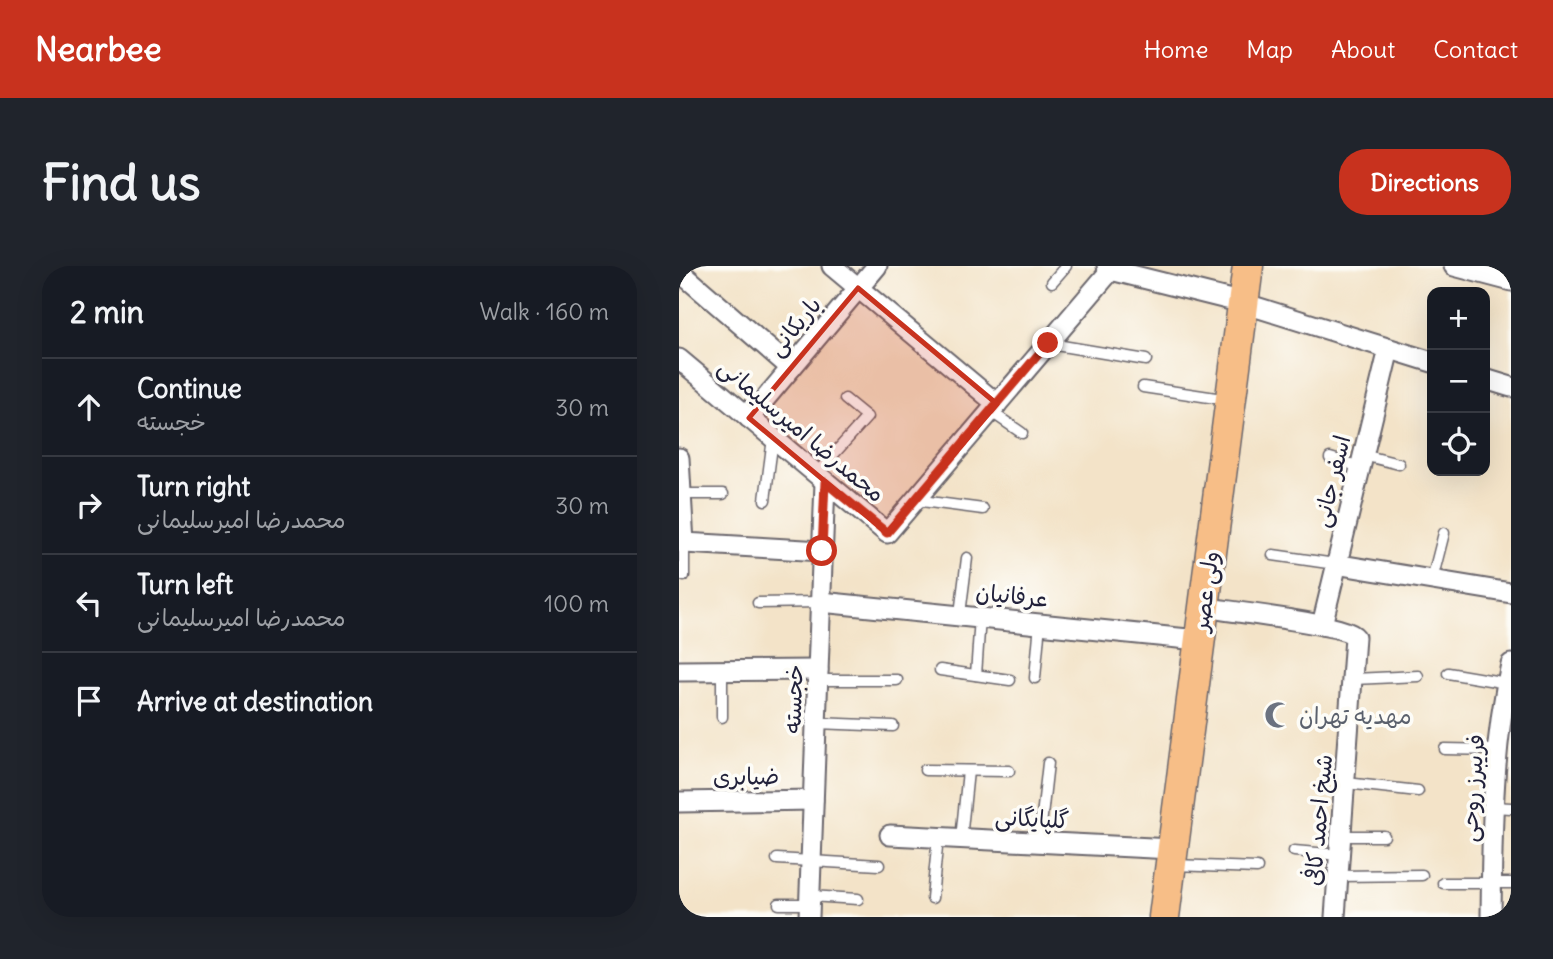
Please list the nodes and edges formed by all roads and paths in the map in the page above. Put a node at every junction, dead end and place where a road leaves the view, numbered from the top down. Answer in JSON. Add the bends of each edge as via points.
{"nodes":[{"id":1,"x":832,"y":266,"type":"edge"},
{"id":2,"x":877,"y":266,"type":"edge"},
{"id":3,"x":1066,"y":266,"type":"edge"},
{"id":4,"x":1462,"y":267,"type":"edge"},
{"id":5,"x":1109,"y":268,"type":"edge"},
{"id":6,"x":679,"y":271,"type":"edge"},
{"id":7,"x":1511,"y":281,"type":"edge"},
{"id":8,"x":1052,"y":282,"type":"dead end"},
{"id":9,"x":858,"y":288,"type":"junction"},
{"id":10,"x":1237,"y":294,"type":"edge"},
{"id":11,"x":1048,"y":343,"type":"junction"},
{"id":12,"x":1389,"y":349,"type":"junction"},
{"id":13,"x":679,"y":359,"type":"edge"},
{"id":14,"x":1146,"y":360,"type":"dead end"},
{"id":15,"x":1427,"y":360,"type":"edge"},
{"id":16,"x":791,"y":368,"type":"junction"},
{"id":17,"x":1490,"y":381,"type":"edge"},
{"id":18,"x":1143,"y":387,"type":"dead end"},
{"id":19,"x":1511,"y":387,"type":"edge"},
{"id":20,"x":845,"y":399,"type":"dead end"},
{"id":21,"x":1221,"y":400,"type":"junction"},
{"id":22,"x":994,"y":407,"type":"junction"},
{"id":23,"x":749,"y":418,"type":"junction"},
{"id":24,"x":1022,"y":433,"type":"dead end"},
{"id":25,"x":773,"y":438,"type":"junction"},
{"id":26,"x":1330,"y":457,"type":"dead end"},
{"id":27,"x":679,"y":458,"type":"edge"},
{"id":28,"x":1362,"y":461,"type":"junction"},
{"id":29,"x":1399,"y":464,"type":"dead end"},
{"id":30,"x":821,"y":478,"type":"junction"},
{"id":31,"x":682,"y":494,"type":"junction"},
{"id":32,"x":723,"y":494,"type":"dead end"},
{"id":33,"x":765,"y":500,"type":"dead end"},
{"id":34,"x":914,"y":500,"type":"junction"},
{"id":35,"x":983,"y":509,"type":"dead end"},
{"id":36,"x":1444,"y":533,"type":"dead end"},
{"id":37,"x":684,"y":542,"type":"junction"},
{"id":38,"x":822,"y":551,"type":"junction"},
{"id":39,"x":1273,"y":555,"type":"dead end"},
{"id":40,"x":967,"y":558,"type":"dead end"},
{"id":41,"x":1335,"y":564,"type":"junction"},
{"id":42,"x":684,"y":576,"type":"dead end"},
{"id":43,"x":1432,"y":580,"type":"junction"},
{"id":44,"x":1511,"y":593,"type":"edge"},
{"id":45,"x":821,"y":602,"type":"junction"},
{"id":46,"x":758,"y":603,"type":"dead end"},
{"id":47,"x":960,"y":614,"type":"junction"},
{"id":48,"x":980,"y":616,"type":"junction"},
{"id":49,"x":1040,"y":623,"type":"junction"},
{"id":50,"x":1192,"y":625,"type":"junction"},
{"id":51,"x":1322,"y":625,"type":"junction"},
{"id":52,"x":722,"y":670,"type":"junction"},
{"id":53,"x":940,"y":670,"type":"dead end"},
{"id":54,"x":679,"y":671,"type":"edge"},
{"id":55,"x":1448,"y":673,"type":"dead end"},
{"id":56,"x":818,"y":675,"type":"junction"},
{"id":57,"x":976,"y":675,"type":"junction"},
{"id":58,"x":1417,"y":676,"type":"dead end"},
{"id":59,"x":1035,"y":678,"type":"dead end"},
{"id":60,"x":1354,"y":679,"type":"junction"},
{"id":61,"x":897,"y":680,"type":"dead end"},
{"id":62,"x":1010,"y":680,"type":"dead end"},
{"id":63,"x":1508,"y":687,"type":"edge"},
{"id":64,"x":722,"y":717,"type":"dead end"},
{"id":65,"x":816,"y":723,"type":"junction"},
{"id":66,"x":894,"y":726,"type":"dead end"},
{"id":67,"x":1502,"y":744,"type":"edge"},
{"id":68,"x":1445,"y":749,"type":"dead end"},
{"id":69,"x":1048,"y":763,"type":"dead end"},
{"id":70,"x":925,"y":770,"type":"dead end"},
{"id":71,"x":968,"y":771,"type":"junction"},
{"id":72,"x":1009,"y":771,"type":"dead end"},
{"id":73,"x":1346,"y":783,"type":"junction"},
{"id":74,"x":1417,"y":791,"type":"dead end"},
{"id":75,"x":813,"y":800,"type":"junction"},
{"id":76,"x":679,"y":802,"type":"edge"},
{"id":77,"x":1502,"y":807,"type":"edge"},
{"id":78,"x":890,"y":835,"type":"dead end"},
{"id":79,"x":1384,"y":836,"type":"dead end"},
{"id":80,"x":939,"y":837,"type":"junction"},
{"id":81,"x":961,"y":839,"type":"junction"},
{"id":82,"x":1039,"y":842,"type":"junction"},
{"id":83,"x":1341,"y":845,"type":"junction"},
{"id":84,"x":1294,"y":850,"type":"dead end"},
{"id":85,"x":1164,"y":852,"type":"junction"},
{"id":86,"x":777,"y":859,"type":"dead end"},
{"id":87,"x":811,"y":860,"type":"junction"},
{"id":88,"x":879,"y":865,"type":"dead end"},
{"id":89,"x":1257,"y":868,"type":"dead end"},
{"id":90,"x":1422,"y":874,"type":"dead end"},
{"id":91,"x":1338,"y":876,"type":"junction"},
{"id":92,"x":1443,"y":883,"type":"dead end"},
{"id":93,"x":1501,"y":883,"type":"edge"},
{"id":94,"x":932,"y":898,"type":"dead end"},
{"id":95,"x":858,"y":899,"type":"dead end"},
{"id":96,"x":779,"y":904,"type":"dead end"},
{"id":97,"x":810,"y":906,"type":"edge"},
{"id":98,"x":1164,"y":917,"type":"edge"},
{"id":99,"x":1335,"y":917,"type":"edge"},
{"id":100,"x":1491,"y":917,"type":"edge"}],
"edges":[{"from":1,"to":9,"type":"street"},
{"from":2,"to":9,"type":"street","name":"باریکانی"},
{"from":3,"to":8,"type":"lane"},
{"from":4,"to":7,"type":"street"},
{"from":5,"to":10,"type":"street"},
{"from":5,"to":11,"type":"street","name":"محمدرضا امیرسلیمانی"},
{"from":6,"to":16,"type":"street"},
{"from":9,"to":16,"type":"street","name":"باریکانی"},
{"from":9,"to":22,"type":"street"},
{"from":10,"to":12,"type":"street"},
{"from":10,"to":21,"type":"main road","name":"ولی عصر"},
{"from":11,"to":14,"type":"lane"},
{"from":11,"to":22,"type":"street","name":"محمدرضا امیرسلیمانی"},
{"from":12,"to":15,"type":"street"},
{"from":12,"to":28,"type":"street","name":"اسفر جانی"},
{"from":13,"to":23,"type":"street","name":"محمدرضا امیرسلیمانی"},
{"from":16,"to":23,"type":"street","name":"باریکانی"},
{"from":17,"to":19,"type":"street"},
{"from":18,"to":21,"type":"lane"},
{"from":20,"to":30,"type":"lane","via":[[867,417]]},
{"from":21,"to":50,"type":"main road","name":"ولی عصر"},
{"from":22,"to":24,"type":"lane"},
{"from":22,"to":34,"type":"street","name":"محمدرضا امیرسلیمانی"},
{"from":23,"to":25,"type":"street","name":"محمدرضا امیرسلیمانی"},
{"from":25,"to":30,"type":"street","name":"محمدرضا امیرسلیمانی"},
{"from":25,"to":33,"type":"lane"},
{"from":26,"to":28,"type":"lane"},
{"from":27,"to":31,"type":"street"},
{"from":28,"to":29,"type":"lane"},
{"from":28,"to":41,"type":"street","name":"اسفر جانی"},
{"from":30,"to":34,"type":"street","name":"محمدرضا امیرسلیمانی","via":[[887,533]]},
{"from":30,"to":38,"type":"street","name":"خجسته"},
{"from":31,"to":32,"type":"lane"},
{"from":31,"to":37,"type":"street"},
{"from":34,"to":35,"type":"lane"},
{"from":36,"to":43,"type":"lane"},
{"from":37,"to":38,"type":"street"},
{"from":37,"to":42,"type":"lane"},
{"from":38,"to":45,"type":"street","name":"خجسته"},
{"from":39,"to":41,"type":"lane"},
{"from":40,"to":47,"type":"lane"},
{"from":41,"to":43,"type":"street"},
{"from":41,"to":51,"type":"street","name":"اسفر جانی"},
{"from":43,"to":44,"type":"street"},
{"from":45,"to":46,"type":"lane"},
{"from":45,"to":47,"type":"street","name":"عرفانیان"},
{"from":45,"to":56,"type":"street","name":"خجسته"},
{"from":47,"to":48,"type":"street","name":"عرفانیان"},
{"from":48,"to":49,"type":"street","name":"عرفانیان"},
{"from":48,"to":57,"type":"lane"},
{"from":49,"to":50,"type":"street","name":"عرفانیان"},
{"from":49,"to":59,"type":"lane"},
{"from":50,"to":51,"type":"street"},
{"from":50,"to":85,"type":"main road","name":"ولی عصر"},
{"from":51,"to":60,"type":"street","name":"شیخ احمد کافی","via":[[1353,633]]},
{"from":52,"to":54,"type":"street"},
{"from":52,"to":56,"type":"street"},
{"from":52,"to":64,"type":"lane"},
{"from":53,"to":57,"type":"lane"},
{"from":55,"to":63,"type":"lane"},
{"from":56,"to":61,"type":"lane"},
{"from":56,"to":65,"type":"street","name":"خجسته"},
{"from":57,"to":62,"type":"lane"},
{"from":58,"to":60,"type":"lane"},
{"from":60,"to":73,"type":"street","name":"شیخ احمد کافی"},
{"from":63,"to":67,"type":"street","name":"فریبرز روحی"},
{"from":65,"to":66,"type":"lane"},
{"from":65,"to":75,"type":"street","name":"خجسته"},
{"from":67,"to":68,"type":"lane"},
{"from":67,"to":77,"type":"street","name":"فریبرز روحی"},
{"from":69,"to":82,"type":"lane"},
{"from":70,"to":71,"type":"lane"},
{"from":71,"to":72,"type":"lane"},
{"from":71,"to":81,"type":"lane"},
{"from":73,"to":74,"type":"lane"},
{"from":73,"to":83,"type":"street","name":"شیخ احمد کافی"},
{"from":75,"to":76,"type":"street","name":"ضیابری"},
{"from":75,"to":87,"type":"street","name":"خجسته"},
{"from":77,"to":93,"type":"street","name":"فریبرز روحی"},
{"from":78,"to":80,"type":"street","name":"گلپایگانی"},
{"from":79,"to":83,"type":"lane"},
{"from":80,"to":81,"type":"street","name":"گلپایگانی"},
{"from":80,"to":94,"type":"lane"},
{"from":81,"to":82,"type":"street","name":"گلپایگانی"},
{"from":82,"to":85,"type":"street","name":"گلپایگانی"},
{"from":83,"to":84,"type":"lane"},
{"from":83,"to":91,"type":"street","name":"شیخ احمد کافی"},
{"from":85,"to":89,"type":"lane"},
{"from":85,"to":98,"type":"main road","name":"ولی عصر"},
{"from":86,"to":87,"type":"lane"},
{"from":87,"to":88,"type":"lane"},
{"from":87,"to":97,"type":"street","name":"خجسته"},
{"from":90,"to":91,"type":"lane"},
{"from":91,"to":99,"type":"street","name":"شیخ احمد کافی"},
{"from":92,"to":93,"type":"lane"},
{"from":93,"to":100,"type":"street","name":"فریبرز روحی"},
{"from":95,"to":97,"type":"lane"},
{"from":96,"to":97,"type":"lane"}]}
